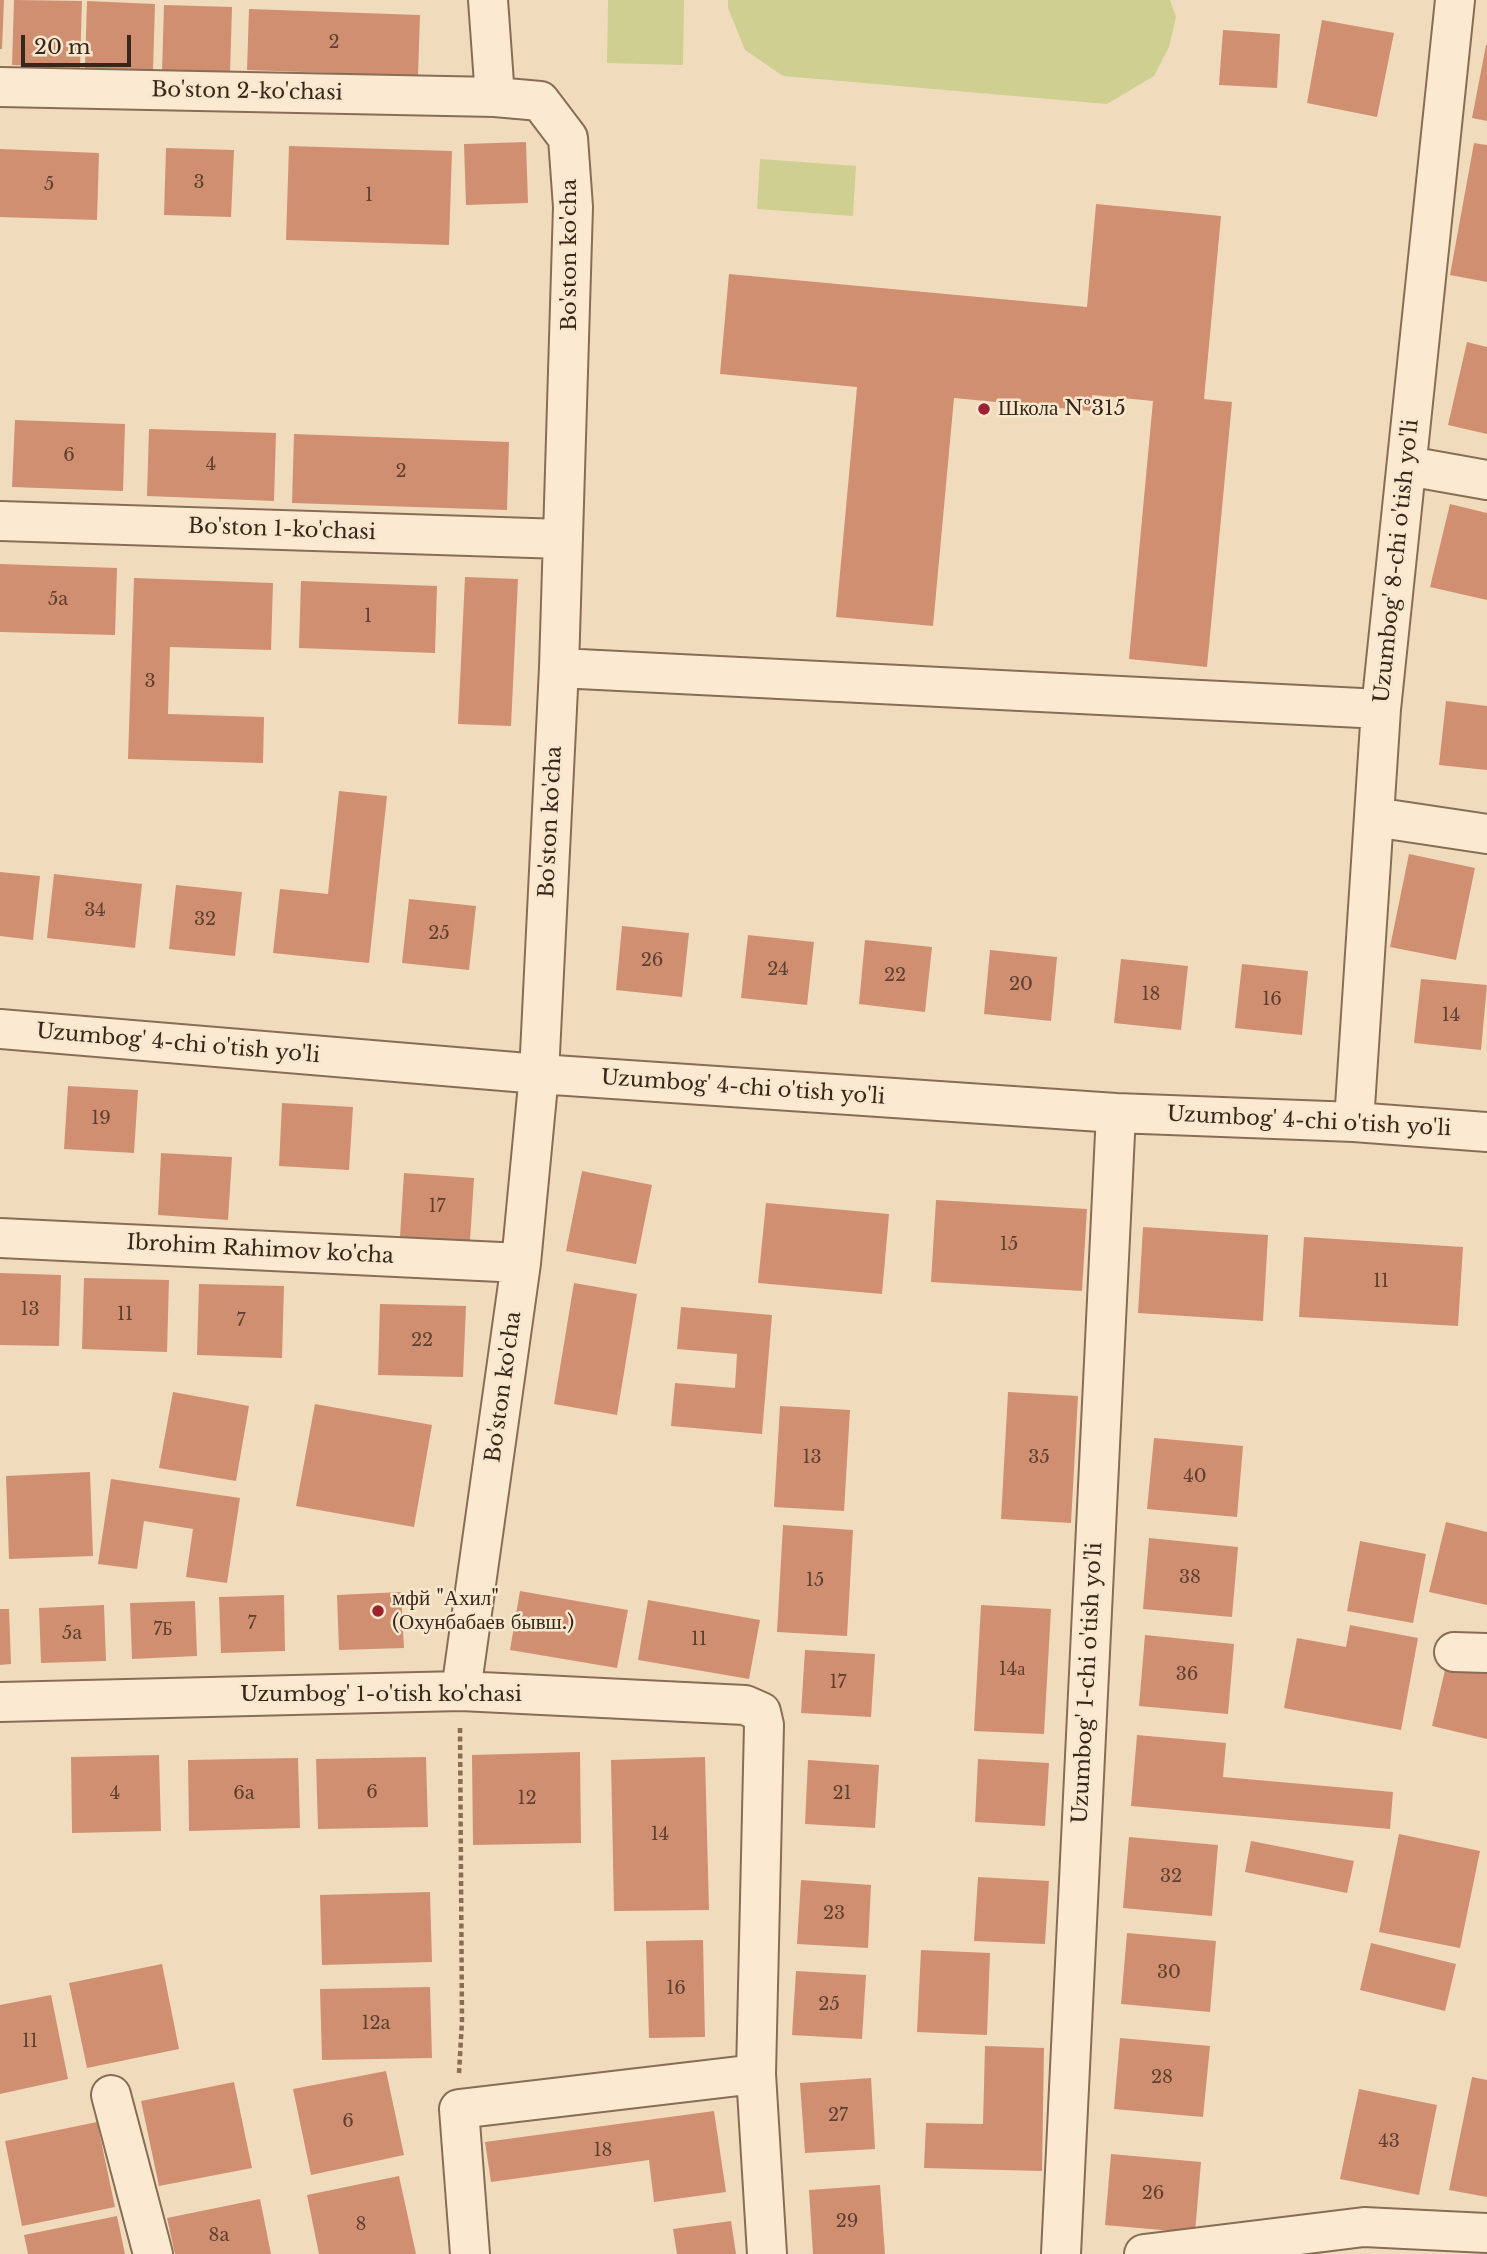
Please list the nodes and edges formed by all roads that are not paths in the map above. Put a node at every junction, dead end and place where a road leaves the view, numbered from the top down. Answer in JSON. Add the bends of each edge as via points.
{"nodes":[{"id":1,"x":488,"y":0,"type":"edge"},
{"id":2,"x":1455,"y":0,"type":"edge"},
{"id":3,"x":0,"y":87,"type":"edge"},
{"id":4,"x":495,"y":97,"type":"junction"},
{"id":5,"x":1408,"y":466,"type":"junction"},
{"id":6,"x":1487,"y":480,"type":"edge"},
{"id":7,"x":0,"y":521,"type":"edge"},
{"id":8,"x":563,"y":539,"type":"junction"},
{"id":9,"x":559,"y":668,"type":"junction"},
{"id":10,"x":1381,"y":709,"type":"junction"},
{"id":11,"x":1374,"y":817,"type":"junction"},
{"id":12,"x":1487,"y":834,"type":"edge"},
{"id":13,"x":0,"y":1029,"type":"edge"},
{"id":14,"x":539,"y":1074,"type":"junction"},
{"id":15,"x":1116,"y":1113,"type":"junction"},
{"id":16,"x":1354,"y":1122,"type":"junction"},
{"id":17,"x":1487,"y":1132,"type":"edge"},
{"id":18,"x":0,"y":1238,"type":"edge"},
{"id":19,"x":521,"y":1263,"type":"junction"},
{"id":20,"x":461,"y":1690,"type":"junction"},
{"id":21,"x":0,"y":1702,"type":"edge"},
{"id":22,"x":756,"y":2074,"type":"junction"},
{"id":23,"x":111,"y":2095,"type":"dead end"},
{"id":24,"x":1487,"y":2233,"type":"edge"},
{"id":25,"x":153,"y":2254,"type":"edge"},
{"id":26,"x":470,"y":2254,"type":"edge"},
{"id":27,"x":767,"y":2254,"type":"edge"},
{"id":28,"x":1061,"y":2254,"type":"edge"},
{"id":29,"x":1144,"y":2254,"type":"edge"}],
"edges":[{"from":1,"to":4,"type":"street"},
{"from":2,"to":5,"type":"street","name":"Uzumbog' 8-chi o'tish yo'li"},
{"from":3,"to":4,"type":"street","name":"Bo'ston 2-ko'chasi"},
{"from":4,"to":8,"type":"street","name":"Bo'ston ko'cha","via":[[540,101],[568,138],[573,207]]},
{"from":5,"to":6,"type":"street"},
{"from":5,"to":10,"type":"street","name":"Uzumbog' 8-chi o'tish yo'li"},
{"from":7,"to":8,"type":"street","name":"Bo'ston 1-ko'chasi"},
{"from":8,"to":9,"type":"street","name":"Bo'ston ko'cha"},
{"from":9,"to":10,"type":"street"},
{"from":9,"to":14,"type":"street","name":"Bo'ston ko'cha"},
{"from":10,"to":11,"type":"street","name":"Uzumbog' 8-chi o'tish yo'li"},
{"from":11,"to":12,"type":"street"},
{"from":11,"to":16,"type":"street","name":"Uzumbog' 8-chi o'tish yo'li"},
{"from":13,"to":14,"type":"street","name":"Uzumbog' 4-chi o'tish yo'li"},
{"from":14,"to":15,"type":"street","name":"Uzumbog' 4-chi o'tish yo'li"},
{"from":14,"to":19,"type":"street","name":"Bo'ston ko'cha"},
{"from":15,"to":16,"type":"street","name":"Uzumbog' 4-chi o'tish yo'li"},
{"from":15,"to":28,"type":"street","name":"Uzumbog' 1-chi o'tish yo'li"},
{"from":16,"to":17,"type":"street","name":"Uzumbog' 4-chi o'tish yo'li"},
{"from":18,"to":19,"type":"street","name":"Ibrohim Rahimov ko'cha"},
{"from":19,"to":20,"type":"street","name":"Bo'ston ko'cha"},
{"from":20,"to":21,"type":"street","name":"Uzumbog' 1-o'tish ko'chasi"},
{"from":20,"to":22,"type":"street","name":"Uzumbog' 1-o'tish ko'chasi","via":[[745,1705],[761,1712]]},
{"from":22,"to":26,"type":"street","via":[[458,2109]]},
{"from":22,"to":27,"type":"street"},
{"from":23,"to":25,"type":"street"},
{"from":24,"to":29,"type":"street","via":[[1364,2227]]}]}
